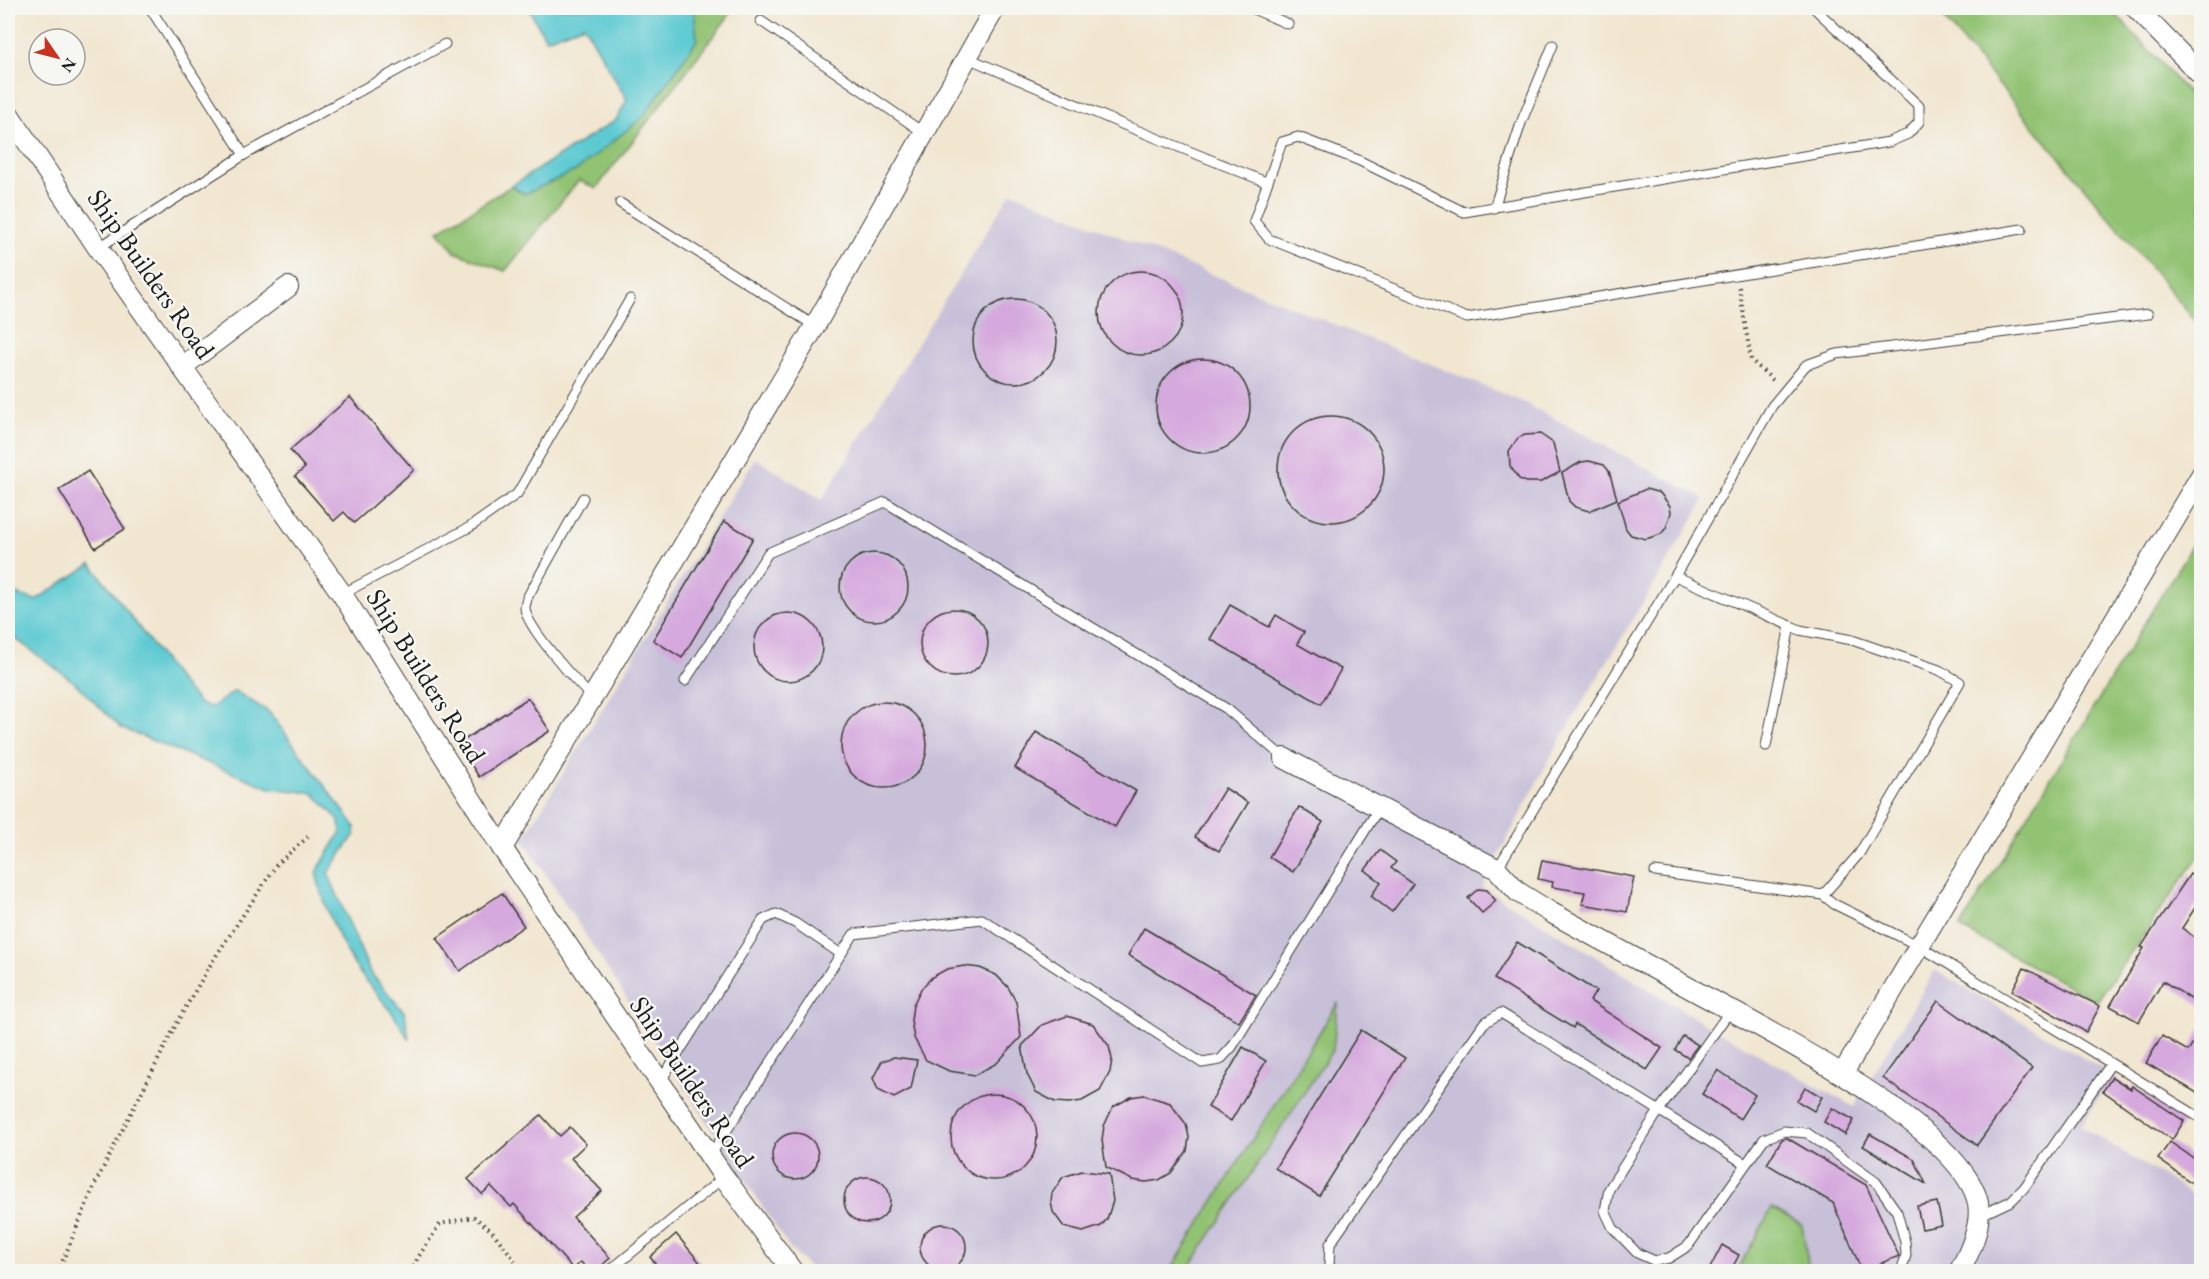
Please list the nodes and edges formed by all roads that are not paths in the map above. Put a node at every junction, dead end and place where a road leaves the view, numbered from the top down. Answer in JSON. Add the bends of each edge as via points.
{"nodes":[{"id":1,"x":150,"y":8,"type":"edge"},
{"id":2,"x":995,"y":8,"type":"edge"},
{"id":3,"x":1251,"y":8,"type":"edge"},
{"id":4,"x":1814,"y":8,"type":"edge"},
{"id":5,"x":2136,"y":8,"type":"edge"},
{"id":6,"x":761,"y":21,"type":"dead end"},
{"id":7,"x":1288,"y":24,"type":"dead end"},
{"id":8,"x":445,"y":44,"type":"dead end"},
{"id":9,"x":1553,"y":45,"type":"dead end"},
{"id":10,"x":968,"y":58,"type":"junction"},
{"id":11,"x":2202,"y":76,"type":"edge"},
{"id":12,"x":8,"y":113,"type":"edge"},
{"id":13,"x":924,"y":133,"type":"junction"},
{"id":14,"x":244,"y":155,"type":"junction"},
{"id":15,"x":1266,"y":182,"type":"junction"},
{"id":16,"x":620,"y":202,"type":"dead end"},
{"id":17,"x":1494,"y":208,"type":"junction"},
{"id":18,"x":2022,"y":230,"type":"dead end"},
{"id":19,"x":98,"y":248,"type":"junction"},
{"id":20,"x":288,"y":287,"type":"dead end"},
{"id":21,"x":630,"y":299,"type":"dead end"},
{"id":22,"x":2148,"y":314,"type":"dead end"},
{"id":23,"x":815,"y":327,"type":"junction"},
{"id":24,"x":182,"y":367,"type":"junction"},
{"id":25,"x":2202,"y":474,"type":"edge"},
{"id":26,"x":583,"y":498,"type":"dead end"},
{"id":27,"x":1675,"y":576,"type":"junction"},
{"id":28,"x":342,"y":594,"type":"junction"},
{"id":29,"x":1790,"y":626,"type":"junction"},
{"id":30,"x":685,"y":681,"type":"dead end"},
{"id":31,"x":592,"y":697,"type":"junction"},
{"id":32,"x":1766,"y":746,"type":"dead end"},
{"id":33,"x":1284,"y":758,"type":"joint"},
{"id":34,"x":1379,"y":808,"type":"junction"},
{"id":35,"x":502,"y":848,"type":"junction"},
{"id":36,"x":1497,"y":869,"type":"junction"},
{"id":37,"x":1654,"y":872,"type":"dead end"},
{"id":38,"x":1823,"y":895,"type":"junction"},
{"id":39,"x":1919,"y":946,"type":"junction"},
{"id":40,"x":841,"y":954,"type":"junction"},
{"id":41,"x":1730,"y":1011,"type":"junction"},
{"id":42,"x":2111,"y":1064,"type":"junction"},
{"id":43,"x":1843,"y":1073,"type":"junction"},
{"id":44,"x":660,"y":1082,"type":"junction"},
{"id":45,"x":1660,"y":1109,"type":"junction"},
{"id":46,"x":2201,"y":1118,"type":"edge"},
{"id":47,"x":710,"y":1156,"type":"junction"},
{"id":48,"x":1744,"y":1163,"type":"junction"},
{"id":49,"x":724,"y":1177,"type":"junction"},
{"id":50,"x":1979,"y":1216,"type":"junction"},
{"id":51,"x":608,"y":1272,"type":"edge"},
{"id":52,"x":793,"y":1272,"type":"edge"},
{"id":53,"x":1334,"y":1272,"type":"edge"},
{"id":54,"x":1901,"y":1272,"type":"edge"},
{"id":55,"x":1959,"y":1272,"type":"edge"}],
"edges":[{"from":1,"to":14,"type":"lane"},
{"from":2,"to":10,"type":"street"},
{"from":3,"to":7,"type":"lane"},
{"from":4,"to":17,"type":"lane","via":[[1919,106],[1919,122],[1908,134],[1889,142]]},
{"from":5,"to":11,"type":"street"},
{"from":6,"to":13,"type":"lane"},
{"from":8,"to":14,"type":"lane"},
{"from":9,"to":17,"type":"lane","via":[[1521,123]]},
{"from":10,"to":13,"type":"street"},
{"from":10,"to":15,"type":"lane"},
{"from":12,"to":19,"type":"street","name":"Ship Builders Road"},
{"from":13,"to":23,"type":"street"},
{"from":14,"to":19,"type":"lane"},
{"from":15,"to":17,"type":"lane","via":[[1282,142],[1299,136],[1464,212]]},
{"from":15,"to":18,"type":"lane","via":[[1254,221],[1269,239],[1467,318]]},
{"from":16,"to":23,"type":"lane"},
{"from":19,"to":24,"type":"street","name":"Ship Builders Road"},
{"from":20,"to":24,"type":"street"},
{"from":21,"to":28,"type":"lane","via":[[517,494],[470,527]]},
{"from":22,"to":27,"type":"lane","via":[[1837,354],[1806,364],[1784,390]]},
{"from":23,"to":31,"type":"street"},
{"from":24,"to":28,"type":"street","name":"Ship Builders Road"},
{"from":25,"to":39,"type":"street"},
{"from":26,"to":31,"type":"lane","via":[[525,608],[562,666]]},
{"from":27,"to":29,"type":"lane"},
{"from":27,"to":36,"type":"lane"},
{"from":28,"to":35,"type":"street","name":"Ship Builders Road"},
{"from":29,"to":32,"type":"lane"},
{"from":29,"to":38,"type":"lane","via":[[1852,640],[1939,670],[1960,682],[1859,854]]},
{"from":30,"to":33,"type":"lane","via":[[768,553],[885,502],[1227,709]]},
{"from":31,"to":35,"type":"street"},
{"from":33,"to":34,"type":"street"},
{"from":34,"to":36,"type":"street"},
{"from":34,"to":40,"type":"lane","via":[[1232,1047],[1220,1060],[1202,1064],[982,919],[854,934]]},
{"from":35,"to":44,"type":"street","name":"Ship Builders Road"},
{"from":36,"to":41,"type":"street","via":[[1518,892],[1542,907]]},
{"from":37,"to":38,"type":"lane"},
{"from":38,"to":39,"type":"lane"},
{"from":39,"to":42,"type":"lane"},
{"from":39,"to":43,"type":"street"},
{"from":40,"to":44,"type":"lane","via":[[776,914],[763,920]]},
{"from":40,"to":47,"type":"lane"},
{"from":41,"to":43,"type":"street"},
{"from":41,"to":45,"type":"lane"},
{"from":42,"to":46,"type":"lane"},
{"from":42,"to":50,"type":"lane","via":[[2024,1188],[2011,1201]]},
{"from":43,"to":50,"type":"street","via":[[1950,1157],[1978,1201]]},
{"from":44,"to":47,"type":"street","name":"Ship Builders Road"},
{"from":45,"to":48,"type":"lane"},
{"from":45,"to":48,"type":"lane","via":[[1609,1189],[1605,1210],[1613,1228],[1637,1253],[1655,1261],[1669,1258],[1688,1246]]},
{"from":45,"to":53,"type":"lane","via":[[1501,1013],[1484,1023],[1329,1245],[1329,1265]]},
{"from":47,"to":49,"type":"street","name":"Ship Builders Road"},
{"from":48,"to":54,"type":"lane","via":[[1764,1138],[1784,1131],[1807,1133],[1876,1182],[1897,1212],[1906,1248]]},
{"from":49,"to":51,"type":"lane"},
{"from":49,"to":52,"type":"street","name":"Ship Builders Road"},
{"from":50,"to":55,"type":"street","via":[[1970,1251]]}]}
